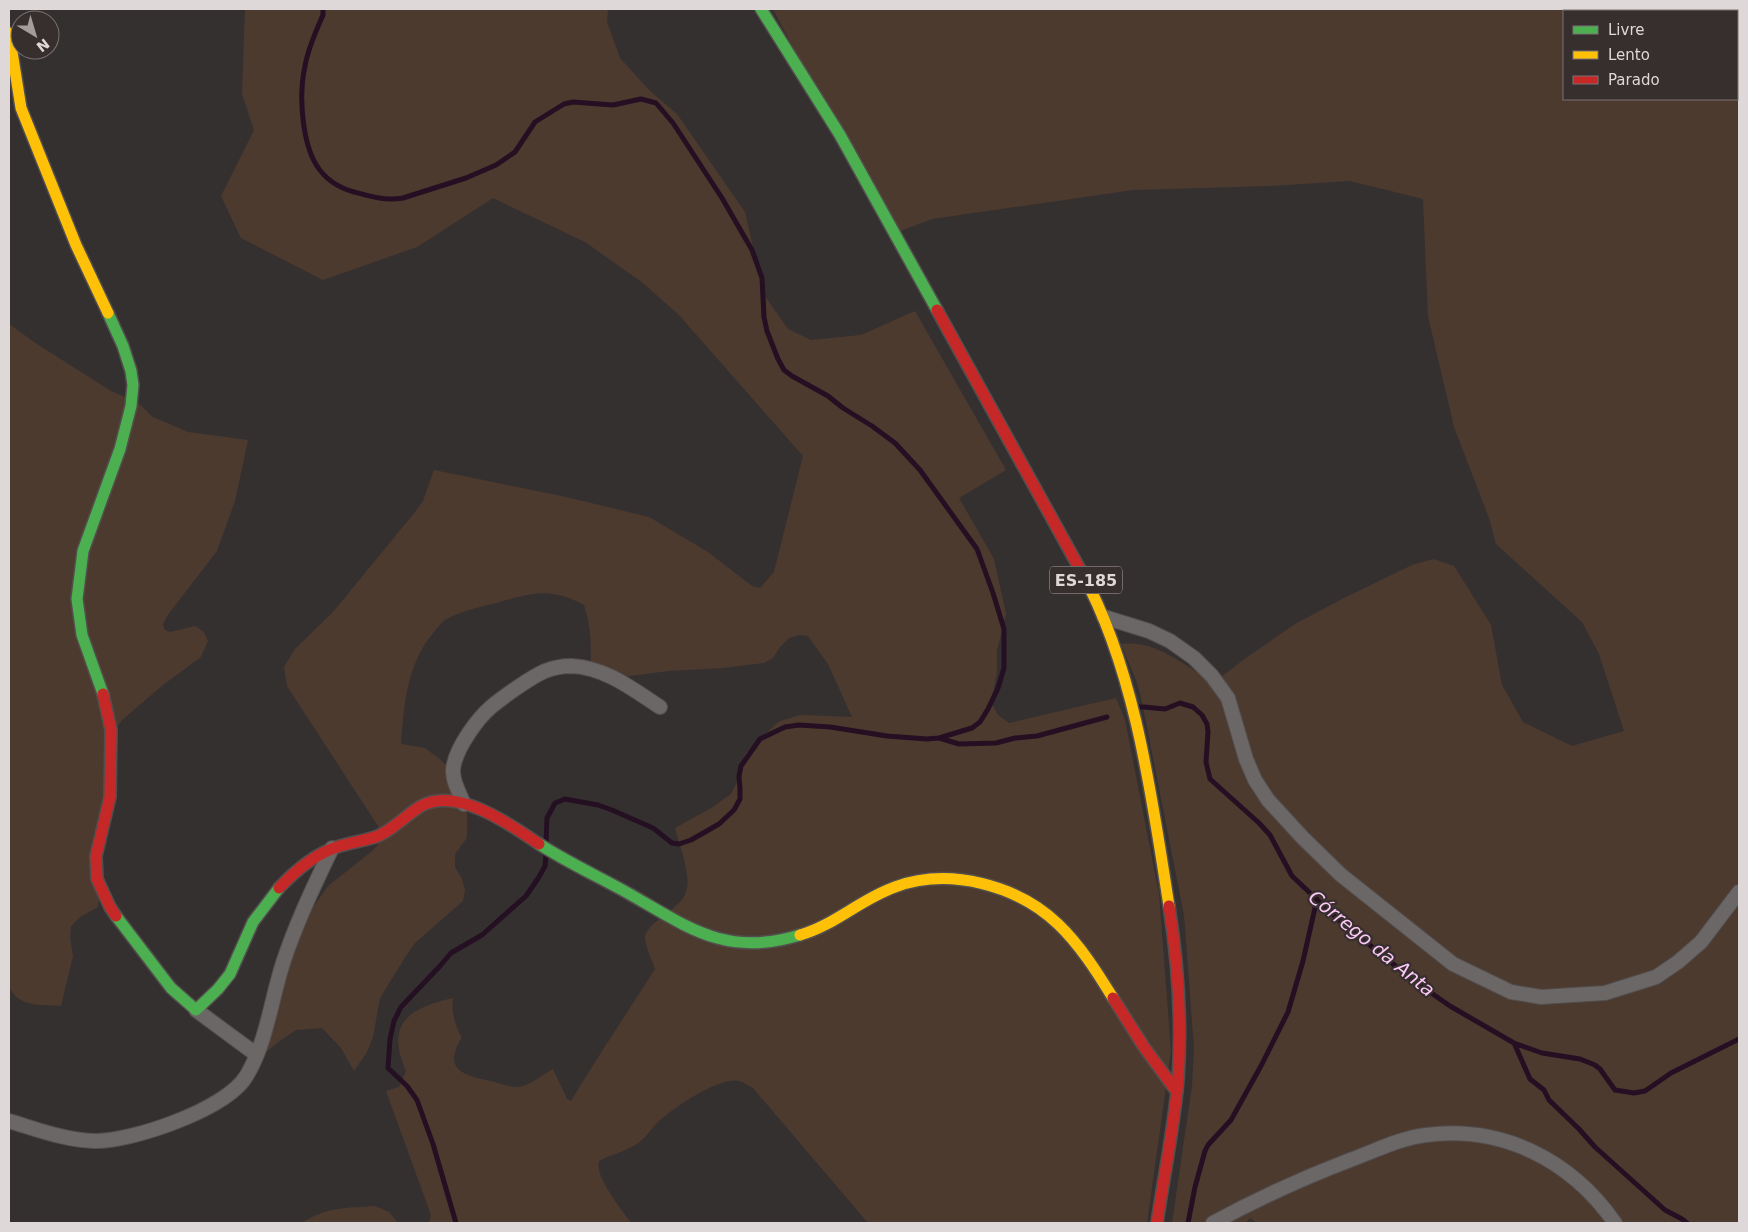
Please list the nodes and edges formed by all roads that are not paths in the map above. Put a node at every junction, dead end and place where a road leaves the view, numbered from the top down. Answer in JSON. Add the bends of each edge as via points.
{"nodes":[{"id":1,"x":761,"y":9,"type":"edge"},
{"id":2,"x":9,"y":32,"type":"edge"},
{"id":3,"x":1104,"y":617,"type":"junction"},
{"id":4,"x":660,"y":707,"type":"dead end"},
{"id":5,"x":464,"y":804,"type":"junction"},
{"id":6,"x":332,"y":848,"type":"junction"},
{"id":7,"x":1739,"y":892,"type":"edge"},
{"id":8,"x":196,"y":1010,"type":"junction"},
{"id":9,"x":257,"y":1055,"type":"junction"},
{"id":10,"x":1177,"y":1092,"type":"junction"},
{"id":11,"x":9,"y":1121,"type":"edge"},
{"id":12,"x":1157,"y":1223,"type":"edge"},
{"id":13,"x":1213,"y":1223,"type":"edge"},
{"id":14,"x":1615,"y":1223,"type":"edge"}],
"edges":[{"from":1,"to":3,"type":"street","number":"ES-185","via":[[840,136]]},
{"from":2,"to":8,"type":"street","via":[[21,108],[76,244],[123,346],[133,385],[122,442],[83,550],[77,599],[82,635],[102,691],[111,730],[110,798],[96,856],[97,879],[110,907],[136,943],[171,988]]},
{"from":3,"to":7,"type":"street","via":[[1170,641],[1194,658],[1228,698],[1255,780],[1268,800],[1303,838],[1341,874],[1453,964],[1511,992],[1541,997],[1605,993],[1656,977],[1701,942]]},
{"from":3,"to":10,"type":"street","number":"ES-185","via":[[1124,673],[1146,771],[1174,931],[1180,1030]]},
{"from":4,"to":5,"type":"street","via":[[626,684],[604,674],[574,666],[545,671],[490,708],[468,734],[453,766]]},
{"from":5,"to":6,"type":"street","via":[[435,801],[423,805],[384,833]]},
{"from":5,"to":10,"type":"street","via":[[504,820],[548,849],[696,932],[729,942],[776,942],[801,935],[828,924],[880,892],[921,880],[968,880],[1021,897],[1069,934]]},
{"from":6,"to":8,"type":"street","via":[[295,872],[278,890],[250,927],[223,985]]},
{"from":6,"to":9,"type":"street","via":[[299,918]]},
{"from":8,"to":9,"type":"street"},
{"from":9,"to":11,"type":"street","via":[[246,1077],[217,1103],[189,1116],[119,1139],[65,1138]]},
{"from":10,"to":12,"type":"street","number":"ES-185"},
{"from":13,"to":14,"type":"street","via":[[1271,1192],[1348,1161],[1424,1135],[1457,1132],[1513,1142],[1540,1155],[1581,1184]]}]}
